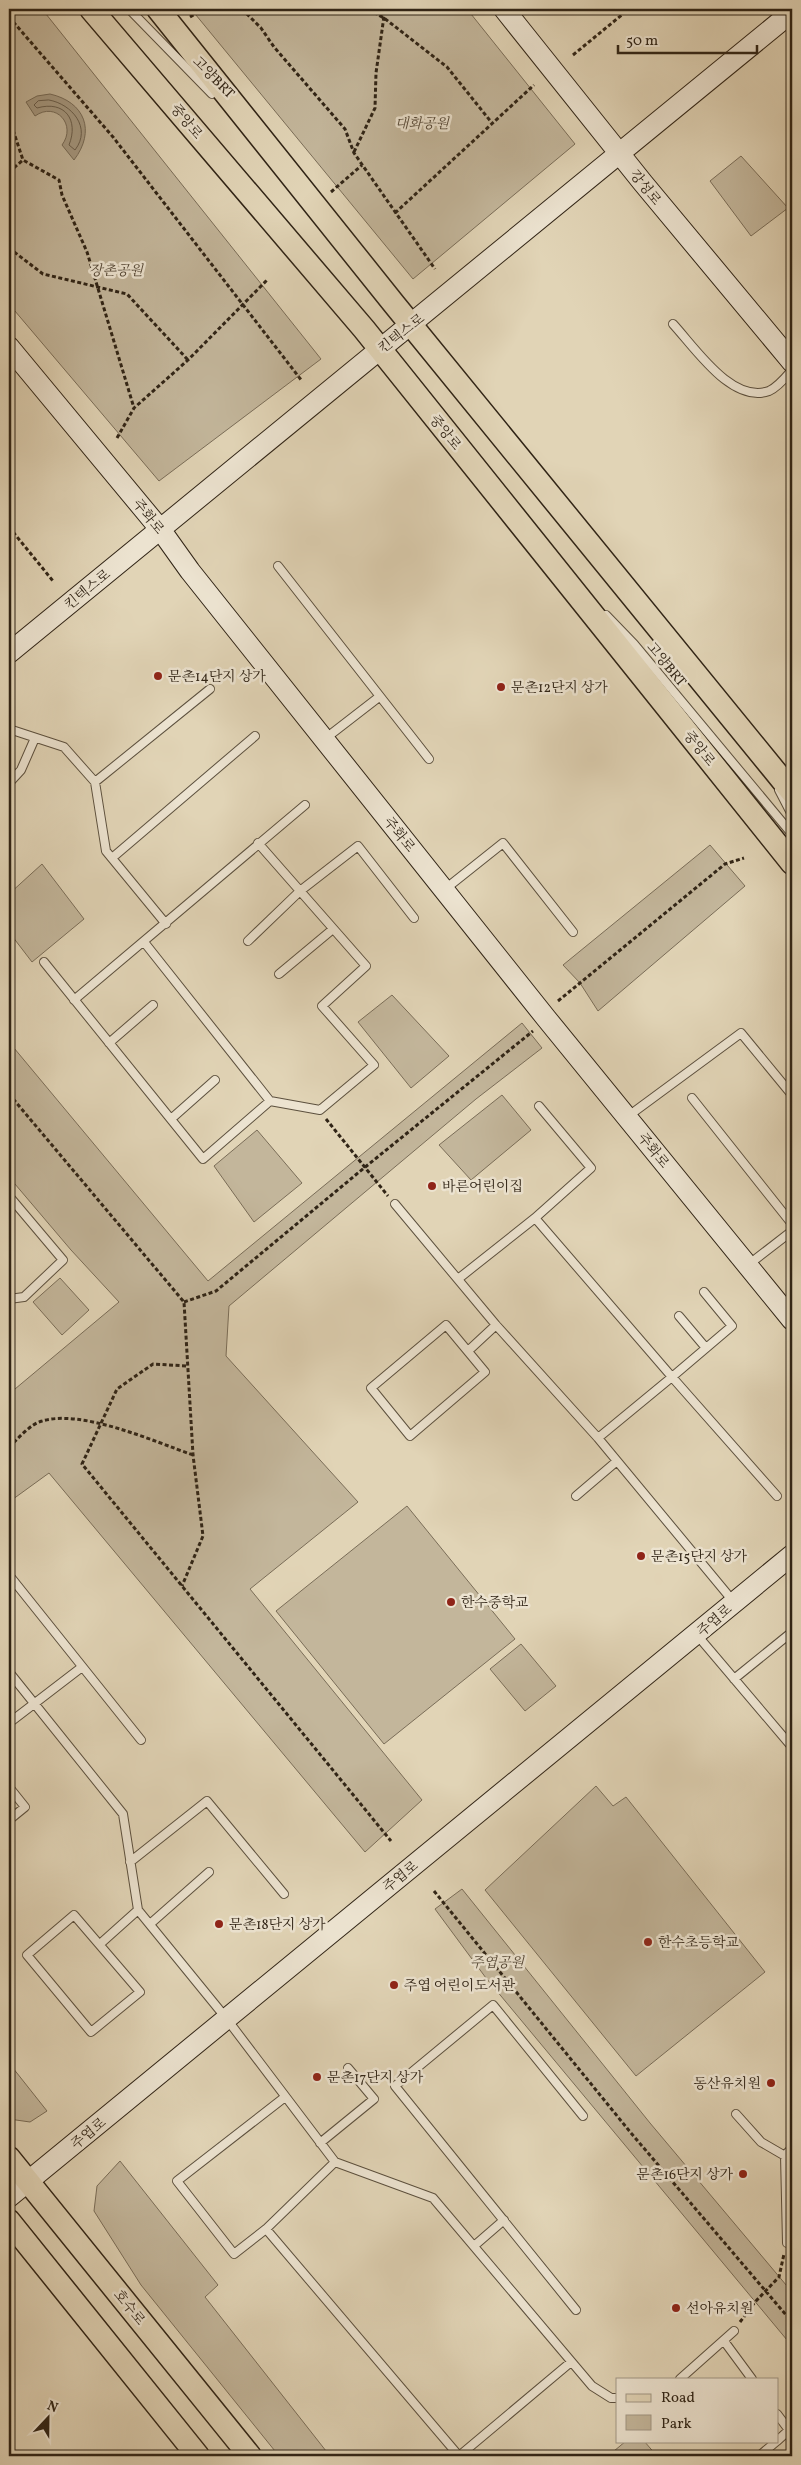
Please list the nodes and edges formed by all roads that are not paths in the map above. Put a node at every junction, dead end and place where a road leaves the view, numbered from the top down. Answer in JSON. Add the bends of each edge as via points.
{"nodes":[{"id":1,"x":91,"y":9,"type":"edge"},
{"id":2,"x":129,"y":9,"type":"edge"},
{"id":3,"x":158,"y":9,"type":"edge"},
{"id":4,"x":504,"y":9,"type":"edge"},
{"id":5,"x":792,"y":12,"type":"edge"},
{"id":6,"x":620,"y":154,"type":"junction"},
{"id":7,"x":280,"y":163,"type":"junction"},
{"id":8,"x":673,"y":324,"type":"dead end"},
{"id":9,"x":411,"y":325,"type":"junction"},
{"id":10,"x":9,"y":347,"type":"edge"},
{"id":11,"x":380,"y":350,"type":"junction"},
{"id":12,"x":792,"y":362,"type":"edge"},
{"id":13,"x":792,"y":370,"type":"edge"},
{"id":14,"x":514,"y":517,"type":"junction"},
{"id":15,"x":160,"y":529,"type":"junction"},
{"id":16,"x":278,"y":566,"type":"dead end"},
{"id":17,"x":594,"y":602,"type":"dead end"},
{"id":18,"x":601,"y":609,"type":"dead end"},
{"id":19,"x":9,"y":653,"type":"edge"},
{"id":20,"x":210,"y":689,"type":"dead end"},
{"id":21,"x":379,"y":697,"type":"junction"},
{"id":22,"x":736,"y":723,"type":"junction"},
{"id":23,"x":9,"y":729,"type":"edge"},
{"id":24,"x":255,"y":736,"type":"dead end"},
{"id":25,"x":35,"y":738,"type":"junction"},
{"id":26,"x":324,"y":740,"type":"junction"},
{"id":27,"x":429,"y":759,"type":"dead end"},
{"id":28,"x":95,"y":782,"type":"junction"},
{"id":29,"x":9,"y":783,"type":"edge"},
{"id":30,"x":792,"y":792,"type":"edge"},
{"id":31,"x":304,"y":805,"type":"dead end"},
{"id":32,"x":792,"y":815,"type":"edge"},
{"id":33,"x":792,"y":834,"type":"edge"},
{"id":34,"x":258,"y":844,"type":"junction"},
{"id":35,"x":112,"y":858,"type":"junction"},
{"id":36,"x":792,"y":863,"type":"edge"},
{"id":37,"x":444,"y":890,"type":"junction"},
{"id":38,"x":300,"y":891,"type":"junction"},
{"id":39,"x":414,"y":918,"type":"dead end"},
{"id":40,"x":166,"y":924,"type":"junction"},
{"id":41,"x":333,"y":929,"type":"junction"},
{"id":42,"x":573,"y":932,"type":"dead end"},
{"id":43,"x":248,"y":941,"type":"dead end"},
{"id":44,"x":144,"y":942,"type":"junction"},
{"id":45,"x":44,"y":962,"type":"dead end"},
{"id":46,"x":279,"y":974,"type":"dead end"},
{"id":47,"x":74,"y":1000,"type":"junction"},
{"id":48,"x":153,"y":1005,"type":"dead end"},
{"id":49,"x":109,"y":1043,"type":"junction"},
{"id":50,"x":215,"y":1080,"type":"dead end"},
{"id":51,"x":792,"y":1095,"type":"edge"},
{"id":52,"x":692,"y":1098,"type":"dead end"},
{"id":53,"x":270,"y":1101,"type":"junction"},
{"id":54,"x":539,"y":1106,"type":"dead end"},
{"id":55,"x":627,"y":1117,"type":"junction"},
{"id":56,"x":171,"y":1119,"type":"junction"},
{"id":57,"x":9,"y":1196,"type":"edge"},
{"id":58,"x":395,"y":1204,"type":"road end"},
{"id":59,"x":535,"y":1218,"type":"junction"},
{"id":60,"x":792,"y":1224,"type":"edge"},
{"id":61,"x":792,"y":1231,"type":"edge"},
{"id":62,"x":748,"y":1265,"type":"junction"},
{"id":63,"x":458,"y":1279,"type":"junction"},
{"id":64,"x":704,"y":1292,"type":"dead end"},
{"id":65,"x":9,"y":1299,"type":"edge"},
{"id":66,"x":679,"y":1316,"type":"dead end"},
{"id":67,"x":792,"y":1320,"type":"edge"},
{"id":68,"x":496,"y":1325,"type":"junction"},
{"id":69,"x":706,"y":1348,"type":"junction"},
{"id":70,"x":468,"y":1351,"type":"junction"},
{"id":71,"x":672,"y":1377,"type":"junction"},
{"id":72,"x":598,"y":1438,"type":"junction"},
{"id":73,"x":617,"y":1461,"type":"junction"},
{"id":74,"x":576,"y":1496,"type":"dead end"},
{"id":75,"x":778,"y":1496,"type":"dead end"},
{"id":76,"x":792,"y":1555,"type":"edge"},
{"id":77,"x":9,"y":1575,"type":"edge"},
{"id":78,"x":734,"y":1603,"type":"junction"},
{"id":79,"x":792,"y":1632,"type":"edge"},
{"id":80,"x":697,"y":1635,"type":"junction"},
{"id":81,"x":82,"y":1667,"type":"junction"},
{"id":82,"x":9,"y":1672,"type":"edge"},
{"id":83,"x":734,"y":1679,"type":"junction"},
{"id":84,"x":34,"y":1703,"type":"junction"},
{"id":85,"x":9,"y":1723,"type":"edge"},
{"id":86,"x":141,"y":1740,"type":"dead end"},
{"id":87,"x":792,"y":1747,"type":"edge"},
{"id":88,"x":9,"y":1787,"type":"edge"},
{"id":89,"x":9,"y":1820,"type":"edge"},
{"id":90,"x":130,"y":1862,"type":"junction"},
{"id":91,"x":208,"y":1872,"type":"dead end"},
{"id":92,"x":284,"y":1894,"type":"dead end"},
{"id":93,"x":138,"y":1910,"type":"junction"},
{"id":94,"x":150,"y":1924,"type":"junction"},
{"id":95,"x":100,"y":1944,"type":"junction"},
{"id":96,"x":226,"y":2018,"type":"junction"},
{"id":97,"x":348,"y":2068,"type":"dead end"},
{"id":98,"x":285,"y":2096,"type":"junction"},
{"id":99,"x":736,"y":2114,"type":"dead end"},
{"id":100,"x":583,"y":2116,"type":"dead end"},
{"id":101,"x":320,"y":2143,"type":"junction"},
{"id":102,"x":792,"y":2148,"type":"edge"},
{"id":103,"x":785,"y":2155,"type":"junction"},
{"id":104,"x":9,"y":2158,"type":"edge"},
{"id":105,"x":792,"y":2160,"type":"edge"},
{"id":106,"x":335,"y":2162,"type":"junction"},
{"id":107,"x":28,"y":2183,"type":"junction"},
{"id":108,"x":9,"y":2197,"type":"edge"},
{"id":109,"x":504,"y":2220,"type":"junction"},
{"id":110,"x":9,"y":2221,"type":"edge"},
{"id":111,"x":266,"y":2229,"type":"junction"},
{"id":112,"x":787,"y":2243,"type":"road end"},
{"id":113,"x":474,"y":2246,"type":"junction"},
{"id":114,"x":576,"y":2310,"type":"dead end"},
{"id":115,"x":734,"y":2332,"type":"road end"},
{"id":116,"x":724,"y":2340,"type":"junction"},
{"id":117,"x":571,"y":2362,"type":"junction"},
{"id":118,"x":681,"y":2378,"type":"edge"},
{"id":119,"x":751,"y":2378,"type":"edge"},
{"id":120,"x":616,"y":2398,"type":"edge"},
{"id":121,"x":778,"y":2415,"type":"edge"},
{"id":122,"x":791,"y":2429,"type":"edge"},
{"id":123,"x":778,"y":2440,"type":"edge"},
{"id":124,"x":776,"y":2442,"type":"edge"},
{"id":125,"x":198,"y":2456,"type":"edge"},
{"id":126,"x":250,"y":2456,"type":"edge"},
{"id":127,"x":459,"y":2456,"type":"edge"},
{"id":128,"x":759,"y":2456,"type":"edge"}],
"edges":[{"from":1,"to":11,"type":"main road","name":"중앙로"},
{"from":2,"to":7,"type":"lane","name":"고양BRT"},
{"from":3,"to":7,"type":"main road"},
{"from":4,"to":6,"type":"street","name":"강성로"},
{"from":5,"to":6,"type":"street","name":"킨텍스로"},
{"from":6,"to":9,"type":"street","name":"킨텍스로"},
{"from":6,"to":12,"type":"street","name":"강성로"},
{"from":7,"to":9,"type":"main road"},
{"from":8,"to":13,"type":"lane","via":[[726,382],[752,394],[770,390]]},
{"from":9,"to":11,"type":"street","name":"킨텍스로"},
{"from":9,"to":22,"type":"main road"},
{"from":10,"to":15,"type":"street","name":"주화로"},
{"from":11,"to":14,"type":"main road","name":"중앙로"},
{"from":11,"to":15,"type":"street","name":"킨텍스로"},
{"from":14,"to":17,"type":"lane"},
{"from":14,"to":36,"type":"main road","name":"중앙로"},
{"from":15,"to":19,"type":"street","name":"킨텍스로"},
{"from":15,"to":26,"type":"street","name":"주화로"},
{"from":16,"to":21,"type":"lane"},
{"from":18,"to":33,"type":"lane","name":"고양BRT","via":[[634,644]]},
{"from":20,"to":28,"type":"lane"},
{"from":21,"to":26,"type":"lane"},
{"from":21,"to":27,"type":"lane"},
{"from":22,"to":30,"type":"main road"},
{"from":22,"to":32,"type":"lane","via":[[756,749]]},
{"from":23,"to":25,"type":"lane"},
{"from":24,"to":35,"type":"lane"},
{"from":25,"to":28,"type":"lane","via":[[64,747]]},
{"from":25,"to":29,"type":"lane","via":[[21,770]]},
{"from":26,"to":37,"type":"street","name":"주화로"},
{"from":28,"to":35,"type":"lane","via":[[106,851]]},
{"from":31,"to":34,"type":"lane"},
{"from":34,"to":38,"type":"lane"},
{"from":34,"to":40,"type":"lane"},
{"from":35,"to":40,"type":"lane"},
{"from":37,"to":42,"type":"lane","via":[[503,844]]},
{"from":37,"to":55,"type":"street","name":"주화로"},
{"from":38,"to":39,"type":"lane","via":[[358,846]]},
{"from":38,"to":41,"type":"lane"},
{"from":38,"to":43,"type":"lane"},
{"from":40,"to":44,"type":"lane"},
{"from":41,"to":46,"type":"lane"},
{"from":41,"to":53,"type":"lane","via":[[366,966],[322,1006],[374,1065],[320,1110]]},
{"from":44,"to":47,"type":"lane"},
{"from":44,"to":53,"type":"lane"},
{"from":45,"to":47,"type":"lane"},
{"from":47,"to":49,"type":"lane"},
{"from":48,"to":49,"type":"lane"},
{"from":49,"to":56,"type":"lane"},
{"from":50,"to":56,"type":"lane"},
{"from":51,"to":55,"type":"lane","via":[[741,1032]]},
{"from":52,"to":60,"type":"lane"},
{"from":53,"to":56,"type":"lane","via":[[203,1159]]},
{"from":54,"to":59,"type":"lane","via":[[591,1168]]},
{"from":55,"to":62,"type":"street","name":"주화로"},
{"from":57,"to":65,"type":"lane","via":[[63,1260],[24,1297]]},
{"from":58,"to":63,"type":"lane"},
{"from":59,"to":63,"type":"lane"},
{"from":59,"to":71,"type":"lane"},
{"from":61,"to":62,"type":"lane"},
{"from":62,"to":67,"type":"street","name":"주화로"},
{"from":63,"to":68,"type":"lane"},
{"from":64,"to":69,"type":"lane","via":[[732,1326]]},
{"from":66,"to":69,"type":"lane"},
{"from":68,"to":70,"type":"lane"},
{"from":68,"to":72,"type":"lane"},
{"from":69,"to":71,"type":"lane"},
{"from":70,"to":70,"type":"lane","via":[[446,1324],[371,1388],[410,1436],[485,1372]]},
{"from":71,"to":72,"type":"lane"},
{"from":71,"to":75,"type":"lane"},
{"from":72,"to":73,"type":"lane"},
{"from":73,"to":74,"type":"lane"},
{"from":73,"to":78,"type":"lane"},
{"from":76,"to":78,"type":"street","name":"주엽로"},
{"from":77,"to":81,"type":"lane"},
{"from":78,"to":80,"type":"street","name":"주엽로"},
{"from":79,"to":83,"type":"lane"},
{"from":80,"to":83,"type":"lane"},
{"from":80,"to":96,"type":"street","name":"주엽로"},
{"from":81,"to":84,"type":"lane"},
{"from":81,"to":86,"type":"lane"},
{"from":82,"to":84,"type":"lane"},
{"from":83,"to":87,"type":"lane"},
{"from":84,"to":85,"type":"lane"},
{"from":84,"to":90,"type":"lane","via":[[123,1814]]},
{"from":88,"to":89,"type":"lane","via":[[25,1808]]},
{"from":90,"to":92,"type":"lane","via":[[207,1801]]},
{"from":90,"to":93,"type":"lane"},
{"from":91,"to":94,"type":"lane"},
{"from":93,"to":94,"type":"lane"},
{"from":93,"to":95,"type":"lane"},
{"from":94,"to":96,"type":"lane"},
{"from":95,"to":95,"type":"lane","via":[[74,1915],[27,1955],[91,2032],[140,1992]]},
{"from":96,"to":98,"type":"lane"},
{"from":96,"to":107,"type":"street","name":"주엽로"},
{"from":97,"to":101,"type":"lane","via":[[374,2100]]},
{"from":98,"to":101,"type":"lane"},
{"from":98,"to":111,"type":"lane","via":[[177,2181],[234,2254]]},
{"from":99,"to":103,"type":"lane","via":[[761,2142]]},
{"from":100,"to":109,"type":"lane","via":[[493,2005],[395,2086]]},
{"from":101,"to":106,"type":"lane"},
{"from":102,"to":103,"type":"lane"},
{"from":103,"to":105,"type":"lane"},
{"from":103,"to":112,"type":"lane"},
{"from":104,"to":107,"type":"main road","name":"호수로"},
{"from":106,"to":111,"type":"lane"},
{"from":106,"to":113,"type":"lane","via":[[433,2198]]},
{"from":107,"to":108,"type":"street","name":"주엽로"},
{"from":107,"to":126,"type":"main road","name":"호수로"},
{"from":109,"to":113,"type":"lane"},
{"from":109,"to":114,"type":"lane"},
{"from":110,"to":125,"type":"main road"},
{"from":111,"to":127,"type":"lane"},
{"from":113,"to":117,"type":"lane"},
{"from":115,"to":116,"type":"lane"},
{"from":116,"to":118,"type":"lane"},
{"from":116,"to":119,"type":"lane"},
{"from":117,"to":120,"type":"lane","via":[[592,2386]]},
{"from":117,"to":127,"type":"lane"},
{"from":121,"to":122,"type":"lane"},
{"from":122,"to":123,"type":"lane"},
{"from":124,"to":128,"type":"lane"}]}
